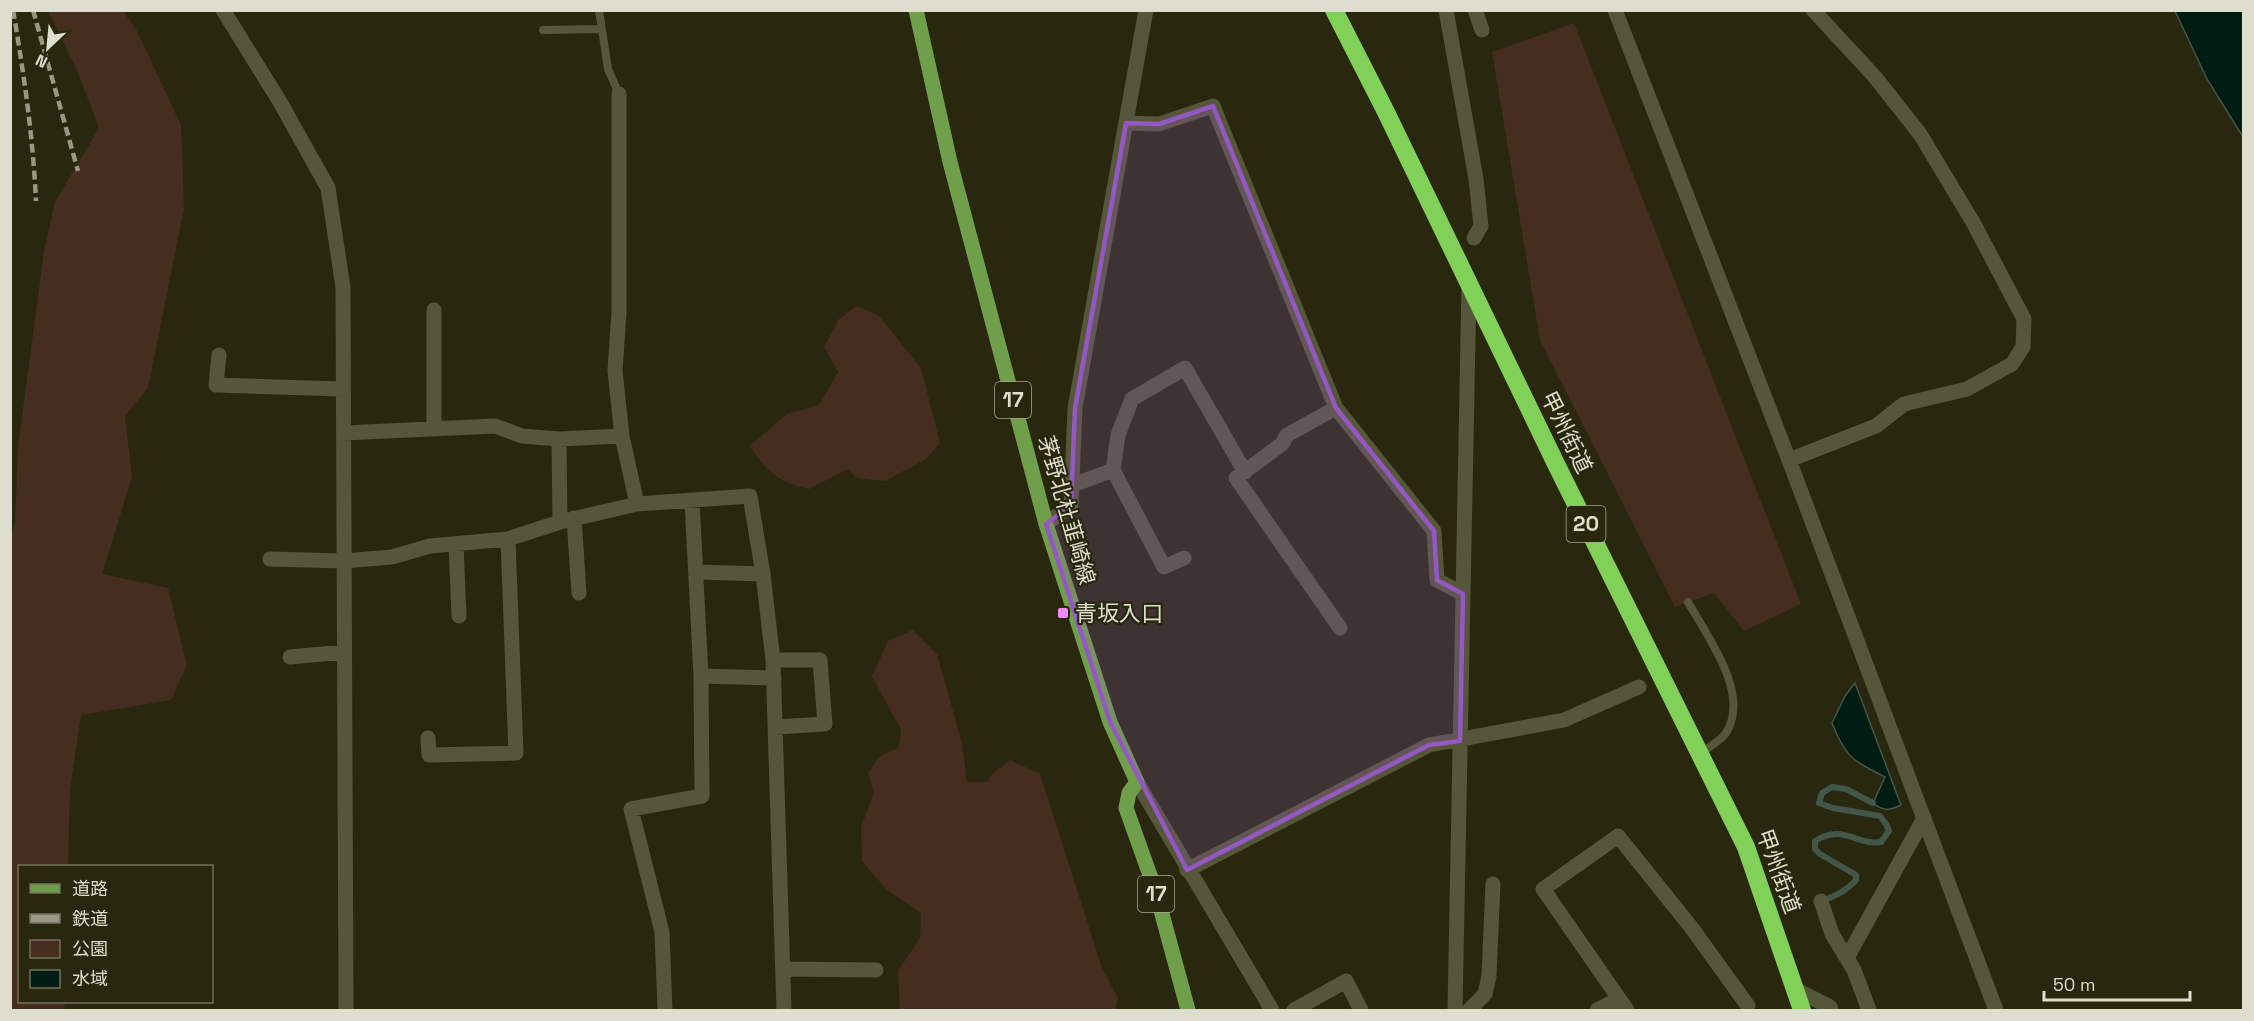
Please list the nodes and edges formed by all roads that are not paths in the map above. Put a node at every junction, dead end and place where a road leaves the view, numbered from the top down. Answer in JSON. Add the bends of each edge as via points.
{"nodes":[{"id":1,"x":223,"y":10,"type":"edge"},
{"id":2,"x":599,"y":10,"type":"edge"},
{"id":3,"x":916,"y":10,"type":"edge"},
{"id":4,"x":1146,"y":10,"type":"edge"},
{"id":5,"x":1334,"y":10,"type":"edge"},
{"id":6,"x":1446,"y":10,"type":"edge"},
{"id":7,"x":1475,"y":10,"type":"edge"},
{"id":8,"x":1615,"y":10,"type":"edge"},
{"id":9,"x":1813,"y":10,"type":"edge"},
{"id":10,"x":601,"y":29,"type":"junction"},
{"id":11,"x":543,"y":30,"type":"dead end"},
{"id":12,"x":1482,"y":30,"type":"dead end"},
{"id":13,"x":619,"y":94,"type":"joint"},
{"id":14,"x":1126,"y":123,"type":"junction"},
{"id":15,"x":1474,"y":238,"type":"dead end"},
{"id":16,"x":1469,"y":285,"type":"junction"},
{"id":17,"x":434,"y":310,"type":"dead end"},
{"id":18,"x":219,"y":355,"type":"dead end"},
{"id":19,"x":343,"y":389,"type":"junction"},
{"id":20,"x":1336,"y":408,"type":"junction"},
{"id":21,"x":434,"y":429,"type":"junction"},
{"id":22,"x":344,"y":433,"type":"junction"},
{"id":23,"x":622,"y":436,"type":"junction"},
{"id":24,"x":559,"y":439,"type":"junction"},
{"id":25,"x":1789,"y":460,"type":"junction"},
{"id":26,"x":1113,"y":470,"type":"junction"},
{"id":27,"x":1245,"y":472,"type":"junction"},
{"id":28,"x":1073,"y":484,"type":"junction"},
{"id":29,"x":692,"y":501,"type":"junction"},
{"id":30,"x":637,"y":504,"type":"junction"},
{"id":31,"x":567,"y":520,"type":"junction"},
{"id":32,"x":1046,"y":524,"type":"junction"},
{"id":33,"x":508,"y":539,"type":"junction"},
{"id":34,"x":456,"y":544,"type":"junction"},
{"id":35,"x":1184,"y":558,"type":"dead end"},
{"id":36,"x":270,"y":559,"type":"dead end"},
{"id":37,"x":344,"y":561,"type":"junction"},
{"id":38,"x":696,"y":572,"type":"junction"},
{"id":39,"x":763,"y":574,"type":"junction"},
{"id":40,"x":579,"y":593,"type":"dead end"},
{"id":41,"x":1463,"y":594,"type":"junction"},
{"id":42,"x":1688,"y":602,"type":"dead end"},
{"id":43,"x":459,"y":616,"type":"dead end"},
{"id":44,"x":1340,"y":628,"type":"dead end"},
{"id":45,"x":344,"y":652,"type":"junction"},
{"id":46,"x":290,"y":657,"type":"dead end"},
{"id":47,"x":773,"y":660,"type":"junction"},
{"id":48,"x":701,"y":676,"type":"junction"},
{"id":49,"x":774,"y":678,"type":"junction"},
{"id":50,"x":1639,"y":687,"type":"dead end"},
{"id":51,"x":776,"y":728,"type":"junction"},
{"id":52,"x":428,"y":738,"type":"dead end"},
{"id":53,"x":1460,"y":741,"type":"junction"},
{"id":54,"x":1700,"y":754,"type":"junction"},
{"id":55,"x":1137,"y":782,"type":"junction"},
{"id":56,"x":1924,"y":818,"type":"junction"},
{"id":57,"x":1187,"y":870,"type":"junction"},
{"id":58,"x":1493,"y":884,"type":"dead end"},
{"id":59,"x":1821,"y":901,"type":"dead end"},
{"id":60,"x":1848,"y":958,"type":"junction"},
{"id":61,"x":784,"y":969,"type":"junction"},
{"id":62,"x":876,"y":969,"type":"dead end"},
{"id":63,"x":1795,"y":989,"type":"junction"},
{"id":64,"x":1623,"y":1005,"type":"edge"},
{"id":65,"x":1748,"y":1006,"type":"dead end"},
{"id":66,"x":346,"y":1011,"type":"edge"},
{"id":67,"x":665,"y":1011,"type":"edge"},
{"id":68,"x":784,"y":1011,"type":"edge"},
{"id":69,"x":1188,"y":1011,"type":"edge"},
{"id":70,"x":1272,"y":1011,"type":"edge"},
{"id":71,"x":1294,"y":1011,"type":"edge"},
{"id":72,"x":1361,"y":1011,"type":"edge"},
{"id":73,"x":1455,"y":1011,"type":"edge"},
{"id":74,"x":1469,"y":1011,"type":"edge"},
{"id":75,"x":1597,"y":1011,"type":"edge"},
{"id":76,"x":1802,"y":1011,"type":"edge"},
{"id":77,"x":1831,"y":1011,"type":"edge"},
{"id":78,"x":1869,"y":1011,"type":"edge"},
{"id":79,"x":1996,"y":1011,"type":"edge"}],
"edges":[{"from":1,"to":19,"type":"street","via":[[328,188],[343,287]]},
{"from":2,"to":10,"type":"lane"},
{"from":3,"to":32,"type":"main road","name":"茅野北杜韮崎線","number":"17","via":[[953,173]]},
{"from":4,"to":14,"type":"street"},
{"from":5,"to":16,"type":"highway","name":"甲州街道","number":"20"},
{"from":6,"to":15,"type":"street","via":[[1476,179],[1481,226]]},
{"from":7,"to":12,"type":"street"},
{"from":8,"to":25,"type":"street"},
{"from":9,"to":25,"type":"street","via":[[1875,77],[1920,134],[2024,319],[2023,347],[2012,364],[1967,389],[1904,404],[1876,426]]},
{"from":10,"to":11,"type":"lane"},
{"from":10,"to":13,"type":"lane","via":[[608,69]]},
{"from":13,"to":23,"type":"street","via":[[619,312],[615,371]]},
{"from":14,"to":20,"type":"street","via":[[1159,124],[1213,106]]},
{"from":14,"to":28,"type":"street","via":[[1075,408]]},
{"from":16,"to":41,"type":"street"},
{"from":16,"to":54,"type":"highway","name":"甲州街道","number":"20"},
{"from":17,"to":21,"type":"street"},
{"from":18,"to":19,"type":"street","via":[[216,385]]},
{"from":19,"to":22,"type":"street"},
{"from":20,"to":27,"type":"street","via":[[1287,435],[1282,444]]},
{"from":20,"to":41,"type":"street","via":[[1434,531],[1437,580]]},
{"from":21,"to":22,"type":"street"},
{"from":21,"to":24,"type":"street","via":[[495,426],[522,436]]},
{"from":22,"to":37,"type":"street"},
{"from":23,"to":24,"type":"street"},
{"from":23,"to":30,"type":"street"},
{"from":24,"to":31,"type":"street"},
{"from":25,"to":56,"type":"street"},
{"from":26,"to":27,"type":"street","via":[[1118,435],[1132,399],[1185,369]]},
{"from":26,"to":28,"type":"street"},
{"from":26,"to":35,"type":"street","via":[[1164,567]]},
{"from":27,"to":44,"type":"street","via":[[1236,478]]},
{"from":28,"to":32,"type":"street","via":[[1071,505]]},
{"from":29,"to":30,"type":"street"},
{"from":29,"to":38,"type":"street"},
{"from":29,"to":39,"type":"street","via":[[750,496]]},
{"from":30,"to":31,"type":"street"},
{"from":31,"to":33,"type":"street"},
{"from":31,"to":40,"type":"street"},
{"from":32,"to":55,"type":"main road","name":"茅野北杜韮崎線","number":"17","via":[[1110,722]]},
{"from":33,"to":34,"type":"street"},
{"from":33,"to":52,"type":"street","via":[[516,753],[429,755]]},
{"from":34,"to":37,"type":"street","via":[[430,546],[392,557]]},
{"from":34,"to":43,"type":"street"},
{"from":36,"to":37,"type":"street"},
{"from":37,"to":45,"type":"street"},
{"from":38,"to":39,"type":"street"},
{"from":38,"to":48,"type":"street"},
{"from":39,"to":47,"type":"street"},
{"from":41,"to":53,"type":"street"},
{"from":42,"to":54,"type":"lane","via":[[1729,676],[1735,710],[1725,734]]},
{"from":45,"to":46,"type":"street"},
{"from":45,"to":66,"type":"street"},
{"from":47,"to":49,"type":"street"},
{"from":47,"to":51,"type":"street","via":[[820,660],[825,724]]},
{"from":48,"to":49,"type":"street"},
{"from":48,"to":67,"type":"street","via":[[702,796],[630,809],[662,932]]},
{"from":49,"to":51,"type":"street"},
{"from":50,"to":53,"type":"street","via":[[1564,720]]},
{"from":51,"to":61,"type":"street"},
{"from":53,"to":57,"type":"street","via":[[1429,745]]},
{"from":53,"to":73,"type":"street"},
{"from":54,"to":63,"type":"highway","name":"甲州街道","number":"20","via":[[1746,847]]},
{"from":55,"to":57,"type":"street"},
{"from":55,"to":69,"type":"main road","number":"17","via":[[1129,793],[1126,808],[1156,892]]},
{"from":56,"to":60,"type":"street"},
{"from":56,"to":79,"type":"street"},
{"from":57,"to":70,"type":"street"},
{"from":58,"to":74,"type":"street","via":[[1489,976],[1485,994]]},
{"from":59,"to":60,"type":"street","via":[[1832,934]]},
{"from":60,"to":78,"type":"street"},
{"from":61,"to":62,"type":"street"},
{"from":61,"to":68,"type":"street"},
{"from":63,"to":76,"type":"highway","name":"甲州街道","number":"20"},
{"from":63,"to":77,"type":"street"},
{"from":64,"to":65,"type":"street","via":[[1543,889],[1618,836]]},
{"from":64,"to":75,"type":"street"},
{"from":71,"to":72,"type":"street","via":[[1346,981]]}]}
